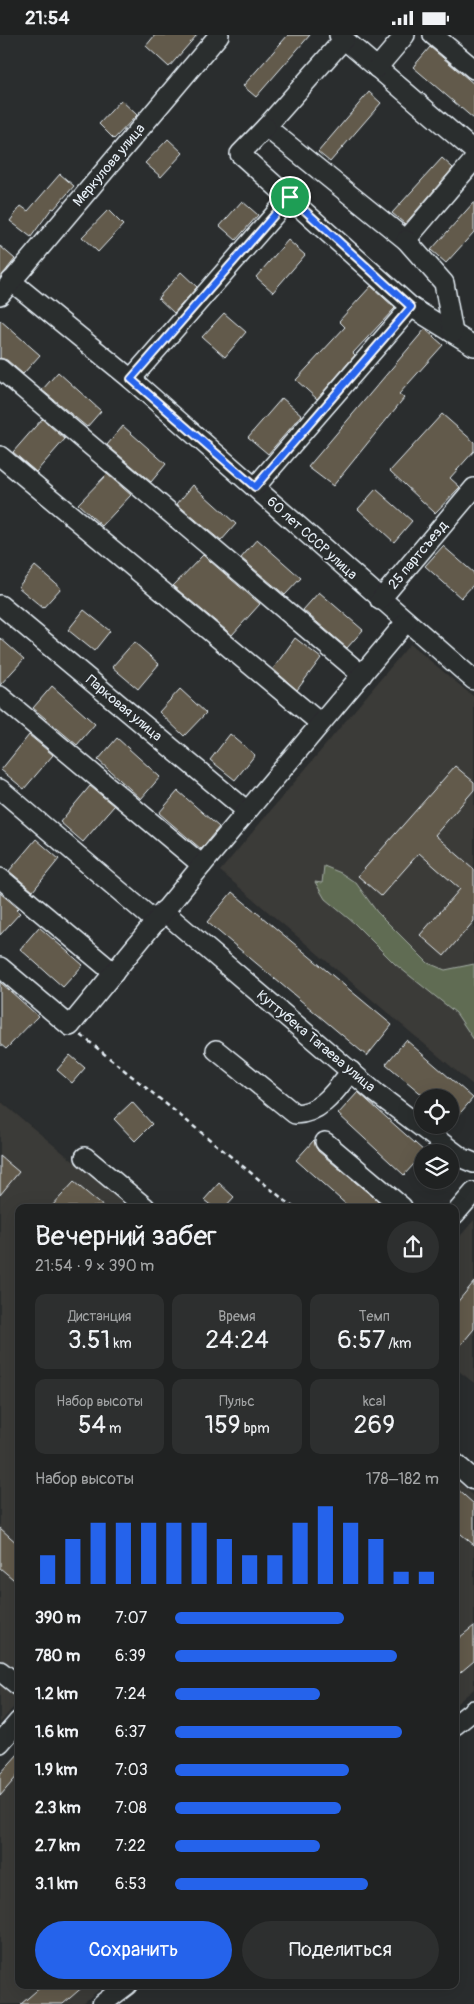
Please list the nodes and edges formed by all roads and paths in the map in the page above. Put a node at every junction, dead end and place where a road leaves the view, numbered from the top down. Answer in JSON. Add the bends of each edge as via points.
{"nodes":[{"id":1,"x":219,"y":35,"type":"edge"},
{"id":2,"x":404,"y":35,"type":"edge"},
{"id":3,"x":433,"y":35,"type":"edge"},
{"id":4,"x":341,"y":37,"type":"edge"},
{"id":5,"x":377,"y":68,"type":"junction"},
{"id":6,"x":474,"y":69,"type":"edge"},
{"id":7,"x":266,"y":127,"type":"junction"},
{"id":8,"x":474,"y":151,"type":"edge"},
{"id":9,"x":474,"y":160,"type":"edge"},
{"id":10,"x":290,"y":197,"type":"junction"},
{"id":11,"x":406,"y":241,"type":"junction"},
{"id":12,"x":6,"y":288,"type":"edge"},
{"id":13,"x":411,"y":307,"type":"junction"},
{"id":14,"x":453,"y":333,"type":"junction"},
{"id":15,"x":474,"y":347,"type":"edge"},
{"id":16,"x":0,"y":369,"type":"edge"},
{"id":17,"x":131,"y":379,"type":"junction"},
{"id":18,"x":0,"y":456,"type":"edge"},
{"id":19,"x":255,"y":487,"type":"junction"},
{"id":20,"x":474,"y":488,"type":"edge"},
{"id":21,"x":380,"y":600,"type":"junction"},
{"id":22,"x":0,"y":605,"type":"edge"},
{"id":23,"x":406,"y":622,"type":"junction"},
{"id":24,"x":362,"y":675,"type":"junction"},
{"id":25,"x":474,"y":680,"type":"edge"},
{"id":26,"x":0,"y":696,"type":"edge"},
{"id":27,"x":320,"y":723,"type":"junction"},
{"id":28,"x":0,"y":789,"type":"edge"},
{"id":29,"x":247,"y":811,"type":"junction"},
{"id":30,"x":202,"y":865,"type":"junction"},
{"id":31,"x":0,"y":878,"type":"edge"},
{"id":32,"x":160,"y":916,"type":"junction"},
{"id":33,"x":0,"y":967,"type":"edge"},
{"id":34,"x":114,"y":973,"type":"junction"},
{"id":35,"x":70,"y":1026,"type":"junction"},
{"id":36,"x":216,"y":1050,"type":"dead end"},
{"id":37,"x":350,"y":1071,"type":"junction"},
{"id":38,"x":325,"y":1142,"type":"dead end"},
{"id":39,"x":85,"y":1157,"type":"dead end"},
{"id":40,"x":474,"y":1163,"type":"edge"},
{"id":41,"x":474,"y":1192,"type":"edge"},
{"id":42,"x":141,"y":1204,"type":"edge"},
{"id":43,"x":289,"y":1204,"type":"edge"},
{"id":44,"x":398,"y":1204,"type":"edge"},
{"id":45,"x":459,"y":1209,"type":"edge"},
{"id":46,"x":459,"y":1467,"type":"edge"},
{"id":47,"x":474,"y":1480,"type":"edge"},
{"id":48,"x":0,"y":1671,"type":"edge"},
{"id":49,"x":15,"y":1683,"type":"edge"},
{"id":50,"x":474,"y":1710,"type":"edge"},
{"id":51,"x":459,"y":1722,"type":"edge"},
{"id":52,"x":15,"y":1726,"type":"edge"},
{"id":53,"x":0,"y":1743,"type":"edge"},
{"id":54,"x":121,"y":1989,"type":"edge"},
{"id":55,"x":102,"y":2004,"type":"edge"}],
"edges":[{"from":1,"to":12,"type":"street","name":"Меркулова улица"},
{"from":2,"to":5,"type":"street"},
{"from":3,"to":6,"type":"street"},
{"from":4,"to":5,"type":"street"},
{"from":4,"to":7,"type":"street"},
{"from":5,"to":8,"type":"street"},
{"from":7,"to":10,"type":"street","via":[[240,154]]},
{"from":7,"to":11,"type":"street"},
{"from":9,"to":11,"type":"street"},
{"from":10,"to":13,"type":"street"},
{"from":10,"to":17,"type":"street"},
{"from":11,"to":14,"type":"street","via":[[444,283]]},
{"from":12,"to":17,"type":"street","name":"60 лет СССР улица"},
{"from":13,"to":14,"type":"street"},
{"from":13,"to":19,"type":"street"},
{"from":14,"to":15,"type":"street"},
{"from":16,"to":24,"type":"street"},
{"from":17,"to":19,"type":"street","name":"60 лет СССР улица"},
{"from":18,"to":27,"type":"street"},
{"from":19,"to":21,"type":"street","name":"60 лет СССР улица"},
{"from":20,"to":21,"type":"street","name":"25 партсъезд"},
{"from":21,"to":23,"type":"street","name":"60 лет СССР улица"},
{"from":22,"to":29,"type":"street","name":"Парковая улица"},
{"from":23,"to":24,"type":"street"},
{"from":23,"to":25,"type":"street","name":"60 лет СССР улица"},
{"from":24,"to":27,"type":"street"},
{"from":26,"to":30,"type":"street"},
{"from":27,"to":29,"type":"street"},
{"from":28,"to":32,"type":"street"},
{"from":29,"to":30,"type":"street"},
{"from":30,"to":32,"type":"street"},
{"from":31,"to":34,"type":"street"},
{"from":32,"to":34,"type":"street"},
{"from":32,"to":37,"type":"street","name":"Куттубека Тагаева улица"},
{"from":33,"to":35,"type":"street"},
{"from":34,"to":35,"type":"street"},
{"from":35,"to":43,"type":"path"},
{"from":36,"to":37,"type":"street","via":[[295,1113],[307,1113],[328,1100]]},
{"from":37,"to":40,"type":"street","name":"Куттубека Тагаева улица","via":[[462,1158]]},
{"from":38,"to":44,"type":"street"},
{"from":39,"to":42,"type":"street"},
{"from":41,"to":45,"type":"street"},
{"from":46,"to":47,"type":"street"},
{"from":48,"to":49,"type":"street"},
{"from":50,"to":51,"type":"street"},
{"from":52,"to":53,"type":"street"},
{"from":54,"to":55,"type":"street"}]}
